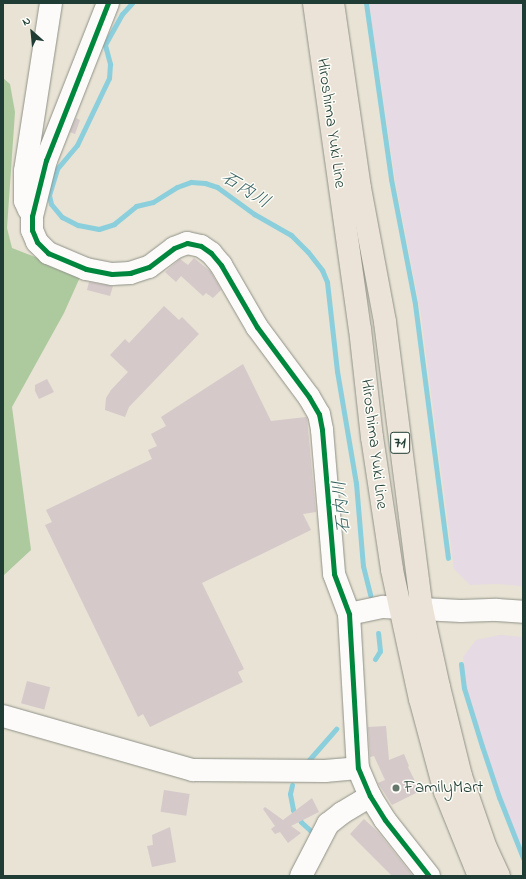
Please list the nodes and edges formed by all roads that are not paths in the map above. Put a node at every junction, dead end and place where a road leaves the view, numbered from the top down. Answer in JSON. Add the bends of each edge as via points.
{"nodes":[{"id":1,"x":51,"y":3,"type":"edge"},
{"id":2,"x":108,"y":3,"type":"edge"},
{"id":3,"x":301,"y":3,"type":"edge"},
{"id":4,"x":314,"y":3,"type":"edge"},
{"id":5,"x":333,"y":3,"type":"edge"},
{"id":6,"x":32,"y":216,"type":"junction"},
{"id":7,"x":352,"y":267,"type":"junction"},
{"id":8,"x":399,"y":608,"type":"junction"},
{"id":9,"x":422,"y":609,"type":"junction"},
{"id":10,"x":523,"y":612,"type":"edge"},
{"id":11,"x":350,"y":614,"type":"junction"},
{"id":12,"x":3,"y":716,"type":"edge"},
{"id":13,"x":358,"y":768,"type":"junction"},
{"id":14,"x":370,"y":796,"type":"junction"},
{"id":15,"x":301,"y":876,"type":"edge"},
{"id":16,"x":429,"y":876,"type":"edge"},
{"id":17,"x":479,"y":876,"type":"edge"},
{"id":18,"x":499,"y":876,"type":"edge"}],
"edges":[{"from":1,"to":6,"type":"street","via":[[25,171],[25,201]]},
{"from":2,"to":6,"type":"street","via":[[46,160]]},
{"from":3,"to":7,"type":"main road","via":[[328,193]]},
{"from":4,"to":7,"type":"main road","name":"Hiroshima Yuki Line","number":"71"},
{"from":5,"to":9,"type":"main road","name":"Hiroshima Yuki Line","number":"71","via":[[360,188],[385,322]]},
{"from":6,"to":11,"type":"street","via":[[32,230],[37,242],[48,253],[86,269],[112,274],[130,273],[149,267],[174,248],[187,243],[201,246],[221,265],[257,327],[319,414],[334,574]]},
{"from":7,"to":8,"type":"main road","name":"Hiroshima Yuki Line","number":"71","via":[[372,437]]},
{"from":8,"to":9,"type":"street"},
{"from":8,"to":11,"type":"street","via":[[383,607]]},
{"from":8,"to":17,"type":"main road","name":"Hiroshima Yuki Line","number":"71","via":[[445,792]]},
{"from":9,"to":10,"type":"street"},
{"from":9,"to":18,"type":"main road","name":"Hiroshima Yuki Line","number":"71","via":[[461,776],[486,848]]},
{"from":11,"to":13,"type":"street"},
{"from":12,"to":13,"type":"street","via":[[193,770],[325,771]]},
{"from":13,"to":14,"type":"street"},
{"from":14,"to":15,"type":"street","via":[[328,824]]},
{"from":14,"to":16,"type":"street","via":[[385,820]]}]}
